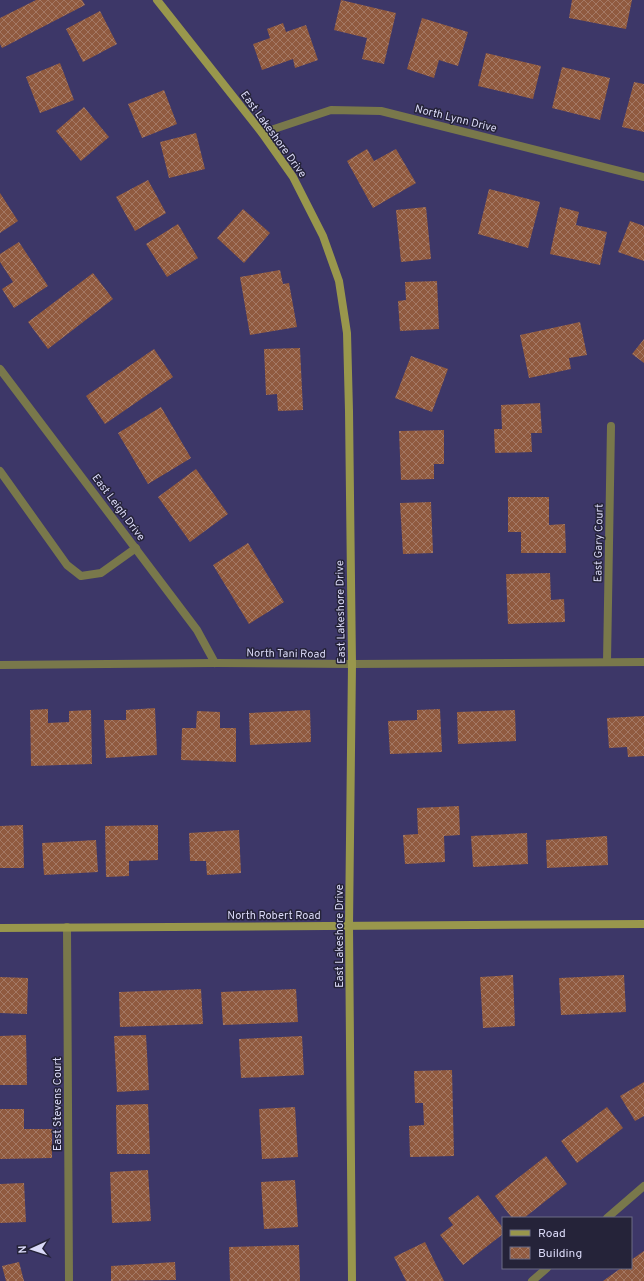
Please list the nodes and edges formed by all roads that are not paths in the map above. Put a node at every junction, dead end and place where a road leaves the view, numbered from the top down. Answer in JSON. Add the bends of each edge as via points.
{"nodes":[{"id":1,"x":157,"y":0,"type":"edge"},
{"id":2,"x":262,"y":133,"type":"junction"},
{"id":3,"x":644,"y":176,"type":"edge"},
{"id":4,"x":0,"y":369,"type":"edge"},
{"id":5,"x":611,"y":426,"type":"dead end"},
{"id":6,"x":0,"y":471,"type":"edge"},
{"id":7,"x":136,"y":548,"type":"junction"},
{"id":8,"x":607,"y":662,"type":"junction"},
{"id":9,"x":644,"y":662,"type":"edge"},
{"id":10,"x":215,"y":663,"type":"junction"},
{"id":11,"x":352,"y":664,"type":"junction"},
{"id":12,"x":0,"y":665,"type":"edge"},
{"id":13,"x":644,"y":924,"type":"edge"},
{"id":14,"x":349,"y":926,"type":"junction"},
{"id":15,"x":67,"y":927,"type":"junction"},
{"id":16,"x":0,"y":928,"type":"edge"},
{"id":17,"x":644,"y":1186,"type":"edge"},
{"id":18,"x":608,"y":1217,"type":"edge"},
{"id":19,"x":547,"y":1269,"type":"edge"},
{"id":20,"x":70,"y":1281,"type":"edge"},
{"id":21,"x":352,"y":1281,"type":"edge"},
{"id":22,"x":532,"y":1281,"type":"edge"}],
"edges":[{"from":1,"to":2,"type":"main road","name":"East Lakeshore Drive"},
{"from":2,"to":3,"type":"street","name":"North Lynn Drive","via":[[331,110],[381,111]]},
{"from":2,"to":11,"type":"main road","name":"East Lakeshore Drive","via":[[297,183],[323,236],[339,281],[347,333]]},
{"from":4,"to":7,"type":"street","name":"East Leigh Drive"},
{"from":5,"to":8,"type":"street","name":"East Gary Court"},
{"from":6,"to":7,"type":"street","via":[[67,565],[81,576],[101,573]]},
{"from":7,"to":10,"type":"street","name":"East Leigh Drive","via":[[197,630]]},
{"from":8,"to":9,"type":"street","name":"North Tani Road"},
{"from":8,"to":11,"type":"street","name":"North Tani Road"},
{"from":10,"to":11,"type":"street","name":"North Tani Road"},
{"from":10,"to":12,"type":"street","name":"North Tani Road"},
{"from":11,"to":14,"type":"main road","name":"East Lakeshore Drive"},
{"from":13,"to":14,"type":"main road","name":"North Robert Road"},
{"from":14,"to":15,"type":"main road","name":"North Robert Road"},
{"from":14,"to":21,"type":"main road","name":"East Lakeshore Drive"},
{"from":15,"to":16,"type":"main road","name":"North Robert Road"},
{"from":15,"to":20,"type":"street","name":"East Stevens Court"},
{"from":17,"to":18,"type":"street"},
{"from":19,"to":22,"type":"street"}]}
